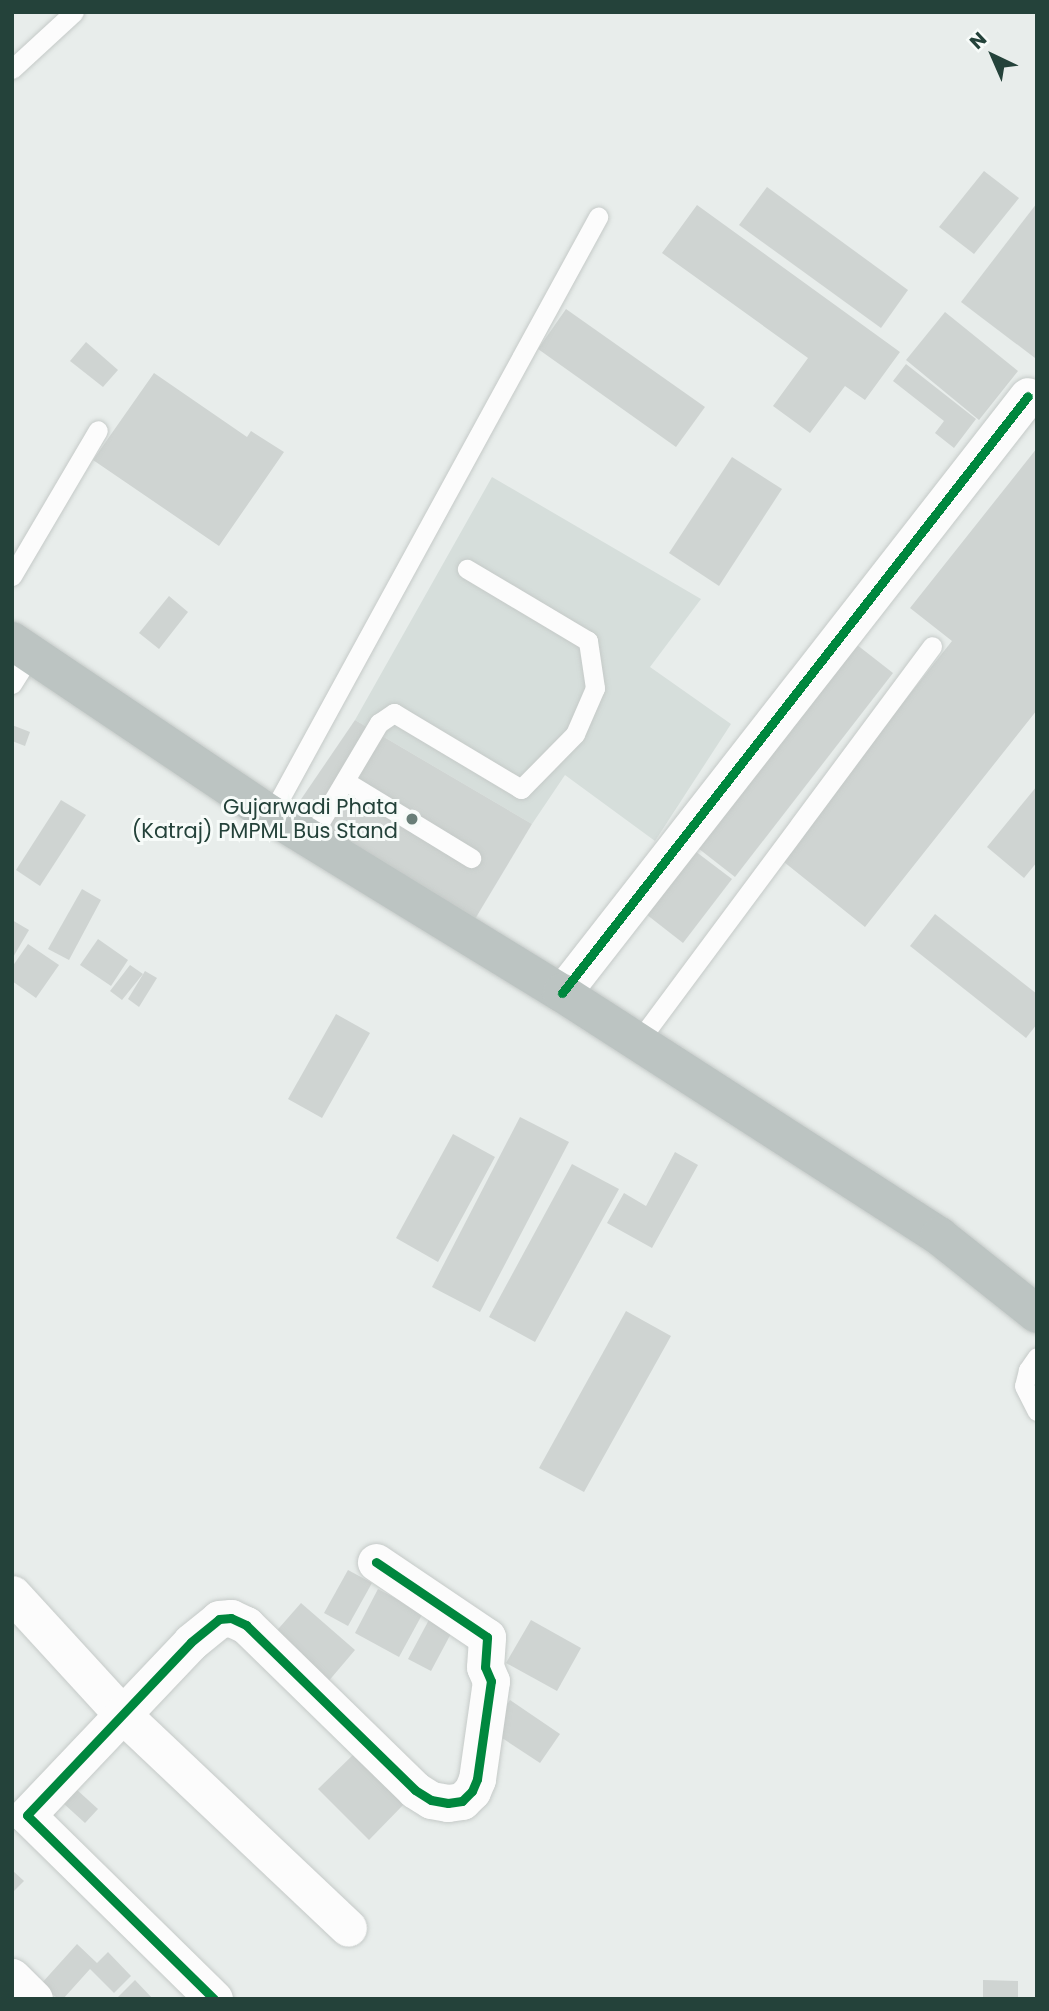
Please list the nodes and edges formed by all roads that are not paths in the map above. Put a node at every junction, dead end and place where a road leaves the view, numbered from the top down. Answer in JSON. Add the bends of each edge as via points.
{"nodes":[{"id":1,"x":74,"y":12,"type":"edge"},
{"id":2,"x":12,"y":69,"type":"edge"},
{"id":3,"x":598,"y":217,"type":"dead end"},
{"id":4,"x":1028,"y":396,"type":"dead end"},
{"id":5,"x":98,"y":430,"type":"dead end"},
{"id":6,"x":467,"y":569,"type":"dead end"},
{"id":7,"x":12,"y":576,"type":"edge"},
{"id":8,"x":932,"y":646,"type":"dead end"},
{"id":9,"x":18,"y":659,"type":"edge"},
{"id":10,"x":345,"y":781,"type":"junction"},
{"id":11,"x":271,"y":816,"type":"junction"},
{"id":12,"x":310,"y":839,"type":"junction"},
{"id":13,"x":471,"y":858,"type":"dead end"},
{"id":14,"x":562,"y":993,"type":"junction"},
{"id":15,"x":638,"y":1042,"type":"junction"},
{"id":16,"x":1037,"y":1314,"type":"edge"},
{"id":17,"x":1037,"y":1357,"type":"edge"},
{"id":18,"x":1037,"y":1411,"type":"edge"},
{"id":19,"x":376,"y":1562,"type":"dead end"},
{"id":20,"x":12,"y":1594,"type":"edge"},
{"id":21,"x":122,"y":1714,"type":"junction"},
{"id":22,"x":17,"y":1814,"type":"edge"},
{"id":23,"x":348,"y":1928,"type":"dead end"},
{"id":24,"x":12,"y":1977,"type":"edge"},
{"id":25,"x":34,"y":1999,"type":"edge"},
{"id":26,"x":214,"y":1999,"type":"edge"}],
"edges":[{"from":1,"to":2,"type":"lane"},
{"from":3,"to":11,"type":"lane"},
{"from":4,"to":14,"type":"street"},
{"from":5,"to":7,"type":"lane"},
{"from":6,"to":10,"type":"lane","via":[[588,641],[595,688],[575,734],[521,789],[394,713],[379,723]]},
{"from":8,"to":15,"type":"lane"},
{"from":9,"to":11,"type":"highway"},
{"from":10,"to":12,"type":"lane"},
{"from":10,"to":13,"type":"lane"},
{"from":11,"to":12,"type":"highway"},
{"from":12,"to":14,"type":"highway"},
{"from":14,"to":15,"type":"highway"},
{"from":15,"to":16,"type":"highway","via":[[939,1236]]},
{"from":17,"to":18,"type":"lane","via":[[1024,1387]]},
{"from":19,"to":21,"type":"street","via":[[487,1637],[485,1667],[491,1681],[477,1779],[462,1801],[431,1800],[415,1790],[246,1625],[232,1618],[219,1619],[208,1627]]},
{"from":20,"to":21,"type":"street"},
{"from":21,"to":22,"type":"street"},
{"from":21,"to":23,"type":"street"},
{"from":22,"to":26,"type":"street"},
{"from":24,"to":25,"type":"street"}]}
